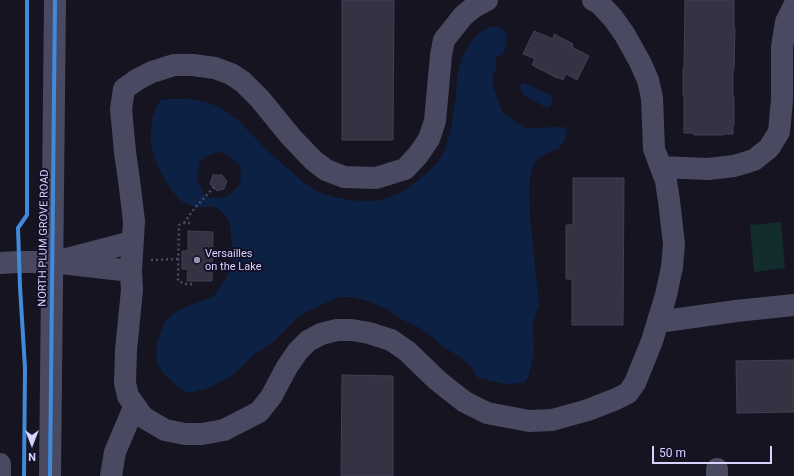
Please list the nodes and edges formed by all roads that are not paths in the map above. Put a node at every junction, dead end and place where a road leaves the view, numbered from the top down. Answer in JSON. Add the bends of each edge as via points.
{"nodes":[{"id":1,"x":55,"y":0,"type":"edge"},
{"id":2,"x":487,"y":0,"type":"edge"},
{"id":3,"x":593,"y":0,"type":"edge"},
{"id":4,"x":794,"y":6,"type":"edge"},
{"id":5,"x":661,"y":167,"type":"junction"},
{"id":6,"x":132,"y":258,"type":"junction"},
{"id":7,"x":52,"y":262,"type":"junction"},
{"id":8,"x":0,"y":263,"type":"edge"},
{"id":9,"x":794,"y":305,"type":"edge"},
{"id":10,"x":658,"y":322,"type":"junction"},
{"id":11,"x":135,"y":405,"type":"junction"},
{"id":12,"x":0,"y":464,"type":"edge"},
{"id":13,"x":0,"y":476,"type":"edge"},
{"id":14,"x":50,"y":476,"type":"edge"},
{"id":15,"x":111,"y":476,"type":"edge"}],
"edges":[{"from":1,"to":7,"type":"street","name":"NORTH PLUM GROVE ROAD"},
{"from":2,"to":6,"type":"street","via":[[463,16],[444,40],[435,121],[429,139],[405,169],[376,178],[344,177],[326,170],[291,137],[260,99],[231,74],[215,68],[174,65],[138,79],[124,90],[121,109],[134,221]]},
{"from":3,"to":5,"type":"street","via":[[613,18],[625,35],[648,80],[652,98],[654,149]]},
{"from":4,"to":5,"type":"street","via":[[786,22],[782,47],[779,132],[769,148],[754,160],[734,166]]},
{"from":5,"to":10,"type":"street","via":[[666,180],[674,244],[672,267]]},
{"from":6,"to":7,"type":"street"},
{"from":6,"to":7,"type":"street"},
{"from":6,"to":11,"type":"street","via":[[125,383],[128,396]]},
{"from":7,"to":8,"type":"street"},
{"from":7,"to":14,"type":"street","name":"NORTH PLUM GROVE ROAD"},
{"from":9,"to":10,"type":"street"},
{"from":10,"to":11,"type":"street","via":[[635,383],[628,393],[588,410],[552,420],[529,421],[487,413],[465,402],[391,340],[352,330],[337,330],[308,341],[298,351],[271,397],[259,412],[224,430],[202,434],[165,430],[143,416]]},
{"from":11,"to":15,"type":"street","via":[[115,452]]},
{"from":12,"to":13,"type":"street"}]}
